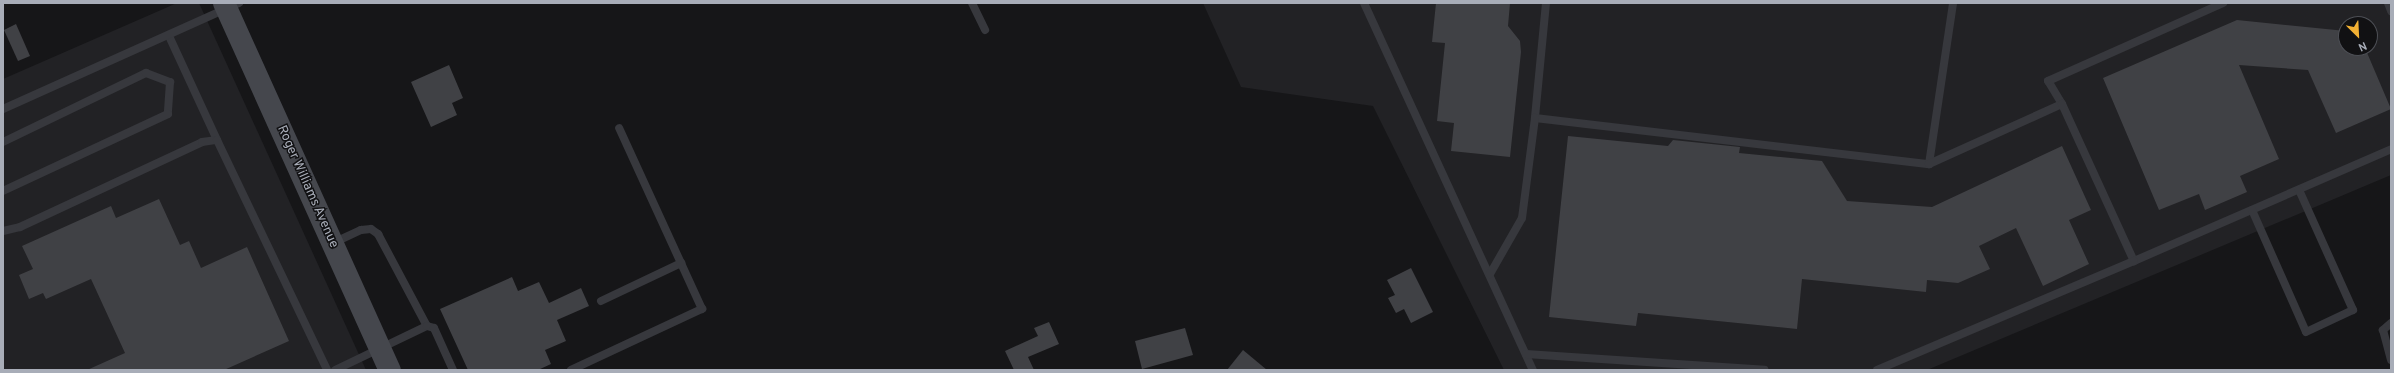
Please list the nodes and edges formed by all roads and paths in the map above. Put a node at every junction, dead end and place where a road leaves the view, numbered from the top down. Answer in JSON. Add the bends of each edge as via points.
{"nodes":[{"id":1,"x":972,"y":3,"type":"edge"},
{"id":2,"x":1364,"y":3,"type":"edge"},
{"id":3,"x":1546,"y":3,"type":"edge"},
{"id":4,"x":1953,"y":3,"type":"edge"},
{"id":5,"x":2223,"y":3,"type":"edge"},
{"id":6,"x":2388,"y":3,"type":"edge"},
{"id":7,"x":230,"y":4,"type":"edge"},
{"id":8,"x":2391,"y":11,"type":"edge"},
{"id":9,"x":985,"y":30,"type":"dead end"},
{"id":10,"x":169,"y":36,"type":"junction"},
{"id":11,"x":2062,"y":104,"type":"junction"},
{"id":12,"x":3,"y":109,"type":"edge"},
{"id":13,"x":1535,"y":118,"type":"junction"},
{"id":14,"x":619,"y":128,"type":"dead end"},
{"id":15,"x":217,"y":140,"type":"junction"},
{"id":16,"x":3,"y":142,"type":"edge"},
{"id":17,"x":2391,"y":149,"type":"edge"},
{"id":18,"x":1929,"y":164,"type":"junction"},
{"id":19,"x":2299,"y":190,"type":"junction"},
{"id":20,"x":3,"y":191,"type":"edge"},
{"id":21,"x":2252,"y":210,"type":"junction"},
{"id":22,"x":3,"y":231,"type":"edge"},
{"id":23,"x":332,"y":243,"type":"junction"},
{"id":24,"x":2134,"y":261,"type":"junction"},
{"id":25,"x":681,"y":264,"type":"junction"},
{"id":26,"x":1490,"y":274,"type":"junction"},
{"id":27,"x":601,"y":301,"type":"dead end"},
{"id":28,"x":2391,"y":323,"type":"edge"},
{"id":29,"x":427,"y":326,"type":"junction"},
{"id":30,"x":380,"y":347,"type":"junction"},
{"id":31,"x":1526,"y":354,"type":"junction"},
{"id":32,"x":2391,"y":360,"type":"edge"},
{"id":33,"x":327,"y":370,"type":"edge"},
{"id":34,"x":335,"y":370,"type":"edge"},
{"id":35,"x":390,"y":370,"type":"edge"},
{"id":36,"x":453,"y":370,"type":"edge"},
{"id":37,"x":571,"y":370,"type":"edge"},
{"id":38,"x":1533,"y":370,"type":"edge"},
{"id":39,"x":1764,"y":370,"type":"edge"},
{"id":40,"x":1877,"y":370,"type":"edge"}],
"edges":[{"from":1,"to":9,"type":"lane"},
{"from":2,"to":26,"type":"lane"},
{"from":3,"to":13,"type":"lane"},
{"from":4,"to":18,"type":"lane"},
{"from":5,"to":11,"type":"lane","via":[[2048,81]]},
{"from":6,"to":8,"type":"lane"},
{"from":7,"to":10,"type":"lane"},
{"from":7,"to":23,"type":"street","name":"Roger Williams Avenue"},
{"from":10,"to":12,"type":"lane"},
{"from":10,"to":15,"type":"lane"},
{"from":11,"to":18,"type":"lane"},
{"from":11,"to":24,"type":"lane"},
{"from":13,"to":18,"type":"lane"},
{"from":13,"to":26,"type":"lane","via":[[1522,218]]},
{"from":14,"to":25,"type":"lane"},
{"from":15,"to":22,"type":"lane","via":[[202,142],[20,227]]},
{"from":15,"to":33,"type":"lane"},
{"from":16,"to":20,"type":"lane","via":[[146,74],[170,82],[168,114]]},
{"from":17,"to":19,"type":"lane"},
{"from":19,"to":21,"type":"lane"},
{"from":19,"to":21,"type":"lane","via":[[2353,310],[2306,332]]},
{"from":21,"to":24,"type":"lane"},
{"from":23,"to":29,"type":"lane","via":[[361,230],[371,229],[378,234]]},
{"from":23,"to":30,"type":"street","name":"Roger Williams Avenue"},
{"from":24,"to":40,"type":"lane"},
{"from":25,"to":27,"type":"lane"},
{"from":25,"to":37,"type":"lane","via":[[702,309]]},
{"from":26,"to":31,"type":"lane"},
{"from":28,"to":32,"type":"lane","via":[[2383,330]]},
{"from":29,"to":30,"type":"lane"},
{"from":29,"to":36,"type":"lane","via":[[434,328]]},
{"from":30,"to":34,"type":"lane"},
{"from":30,"to":35,"type":"street","name":"Roger Williams Avenue"},
{"from":31,"to":38,"type":"lane"},
{"from":31,"to":39,"type":"lane"}]}
